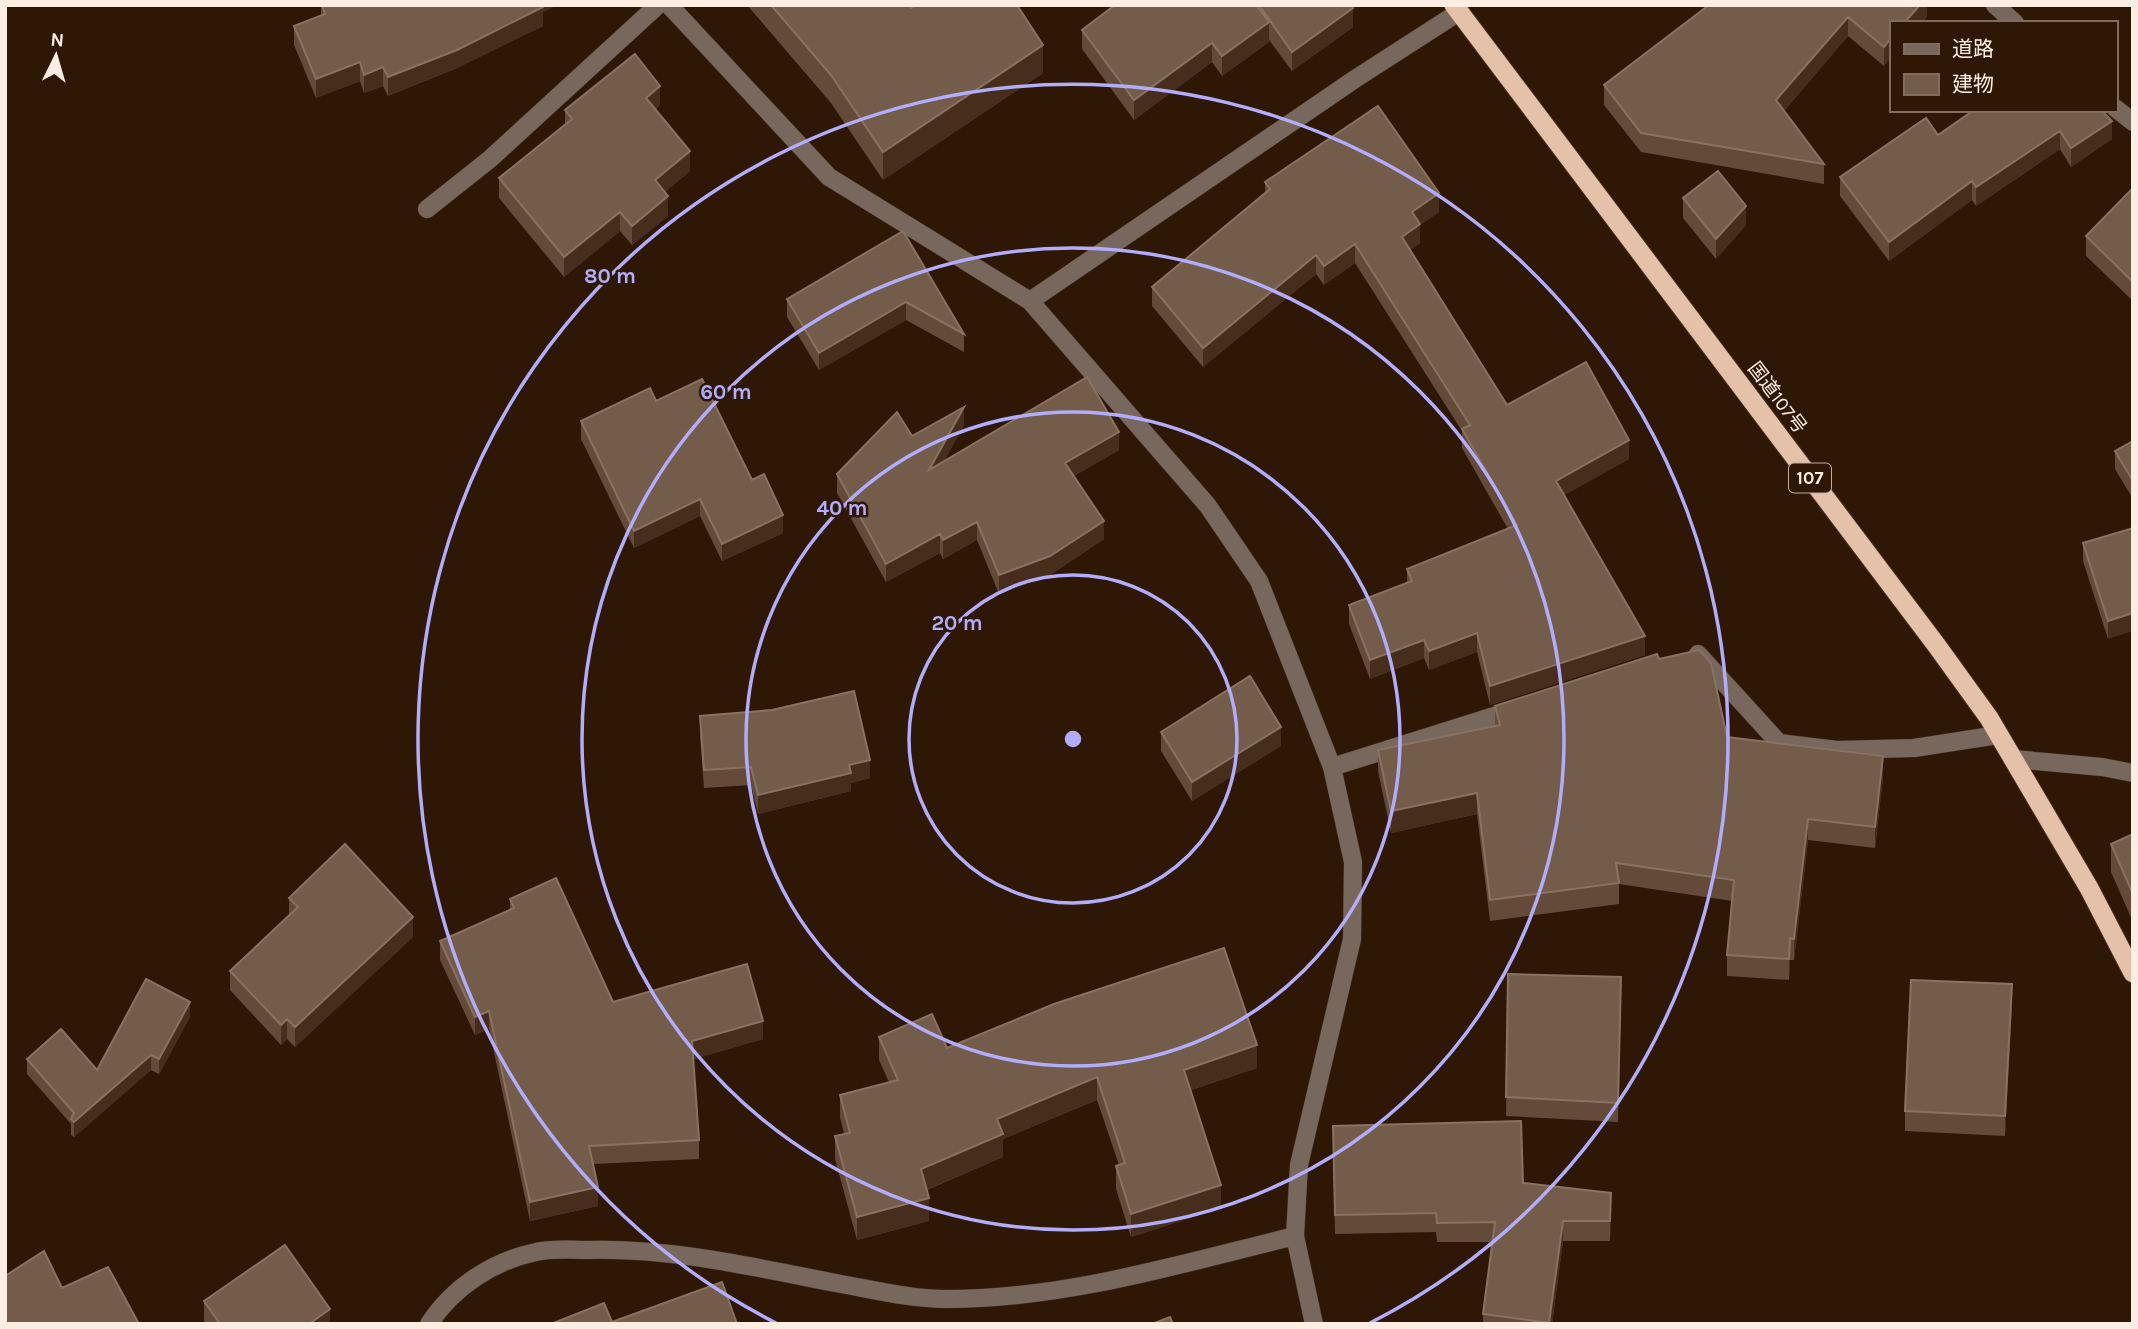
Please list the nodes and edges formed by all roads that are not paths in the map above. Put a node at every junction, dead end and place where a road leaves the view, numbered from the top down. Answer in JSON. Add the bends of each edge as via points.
{"nodes":[{"id":1,"x":658,"y":5,"type":"edge"},
{"id":2,"x":669,"y":5,"type":"edge"},
{"id":3,"x":1995,"y":5,"type":"edge"},
{"id":4,"x":1456,"y":9,"type":"edge"},
{"id":5,"x":2013,"y":21,"type":"edge"},
{"id":6,"x":2117,"y":110,"type":"edge"},
{"id":7,"x":2133,"y":122,"type":"edge"},
{"id":8,"x":427,"y":209,"type":"dead end"},
{"id":9,"x":1030,"y":301,"type":"junction"},
{"id":10,"x":1683,"y":655,"type":"edge"},
{"id":11,"x":1527,"y":705,"type":"edge"},
{"id":12,"x":1998,"y":735,"type":"junction"},
{"id":13,"x":2013,"y":759,"type":"junction"},
{"id":14,"x":1332,"y":767,"type":"junction"},
{"id":15,"x":2133,"y":773,"type":"edge"},
{"id":16,"x":2133,"y":972,"type":"edge"},
{"id":17,"x":1295,"y":1236,"type":"junction"},
{"id":18,"x":429,"y":1324,"type":"edge"},
{"id":19,"x":1314,"y":1324,"type":"edge"}],
"edges":[{"from":1,"to":8,"type":"street","via":[[490,159]]},
{"from":2,"to":9,"type":"street","via":[[829,177]]},
{"from":3,"to":5,"type":"street"},
{"from":4,"to":9,"type":"street"},
{"from":4,"to":12,"type":"highway","name":"国道107号","number":"107","via":[[1937,646]]},
{"from":6,"to":7,"type":"street"},
{"from":9,"to":14,"type":"street","via":[[1208,506],[1259,581]]},
{"from":10,"to":12,"type":"street","via":[[1696,651],[1779,743],[1836,750],[1901,748]]},
{"from":11,"to":14,"type":"street"},
{"from":12,"to":13,"type":"highway","name":"国道107号","number":"107"},
{"from":13,"to":15,"type":"street"},
{"from":13,"to":16,"type":"highway","name":"国道107号","number":"107"},
{"from":14,"to":17,"type":"street","via":[[1353,862],[1352,939],[1299,1165]]},
{"from":17,"to":18,"type":"street","via":[[1121,1280],[1024,1295],[944,1299],[674,1254],[627,1249],[537,1251],[487,1270],[451,1296]]},
{"from":17,"to":19,"type":"street"}]}
